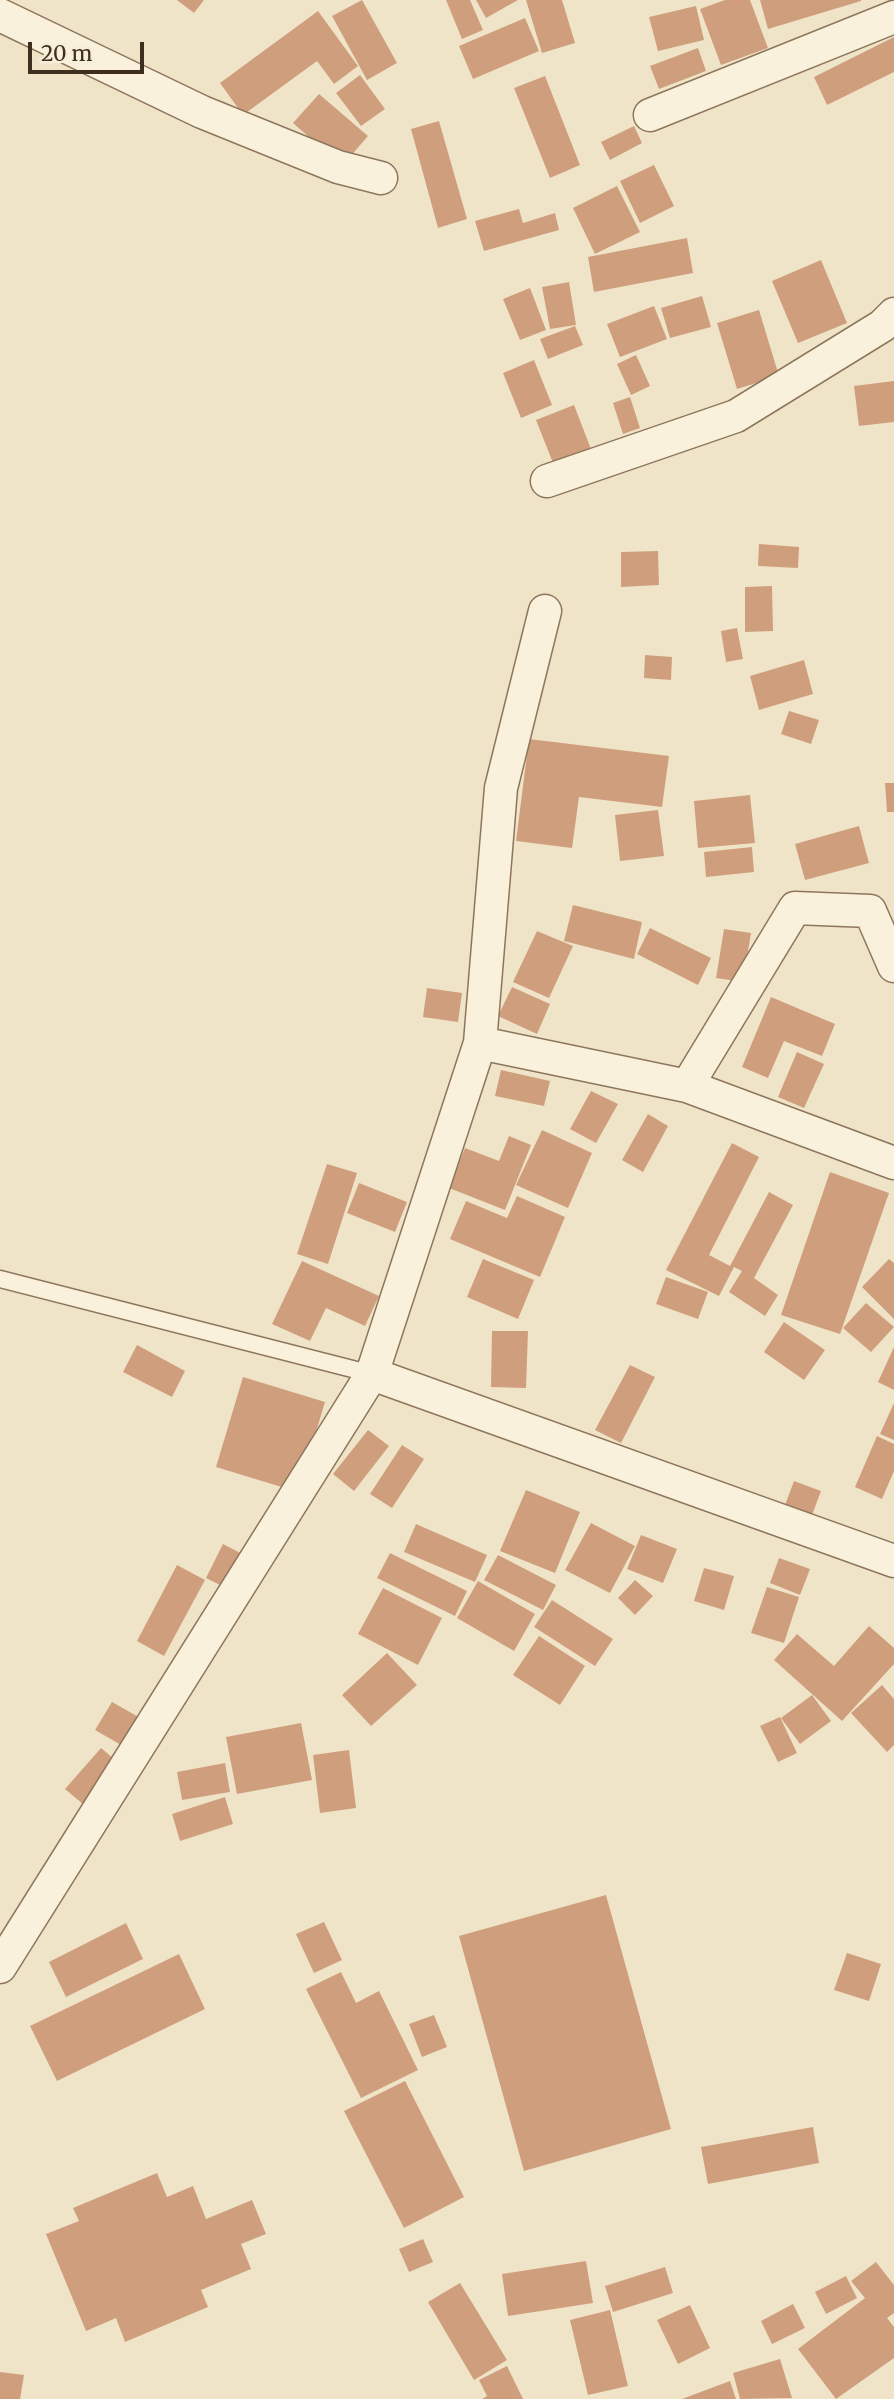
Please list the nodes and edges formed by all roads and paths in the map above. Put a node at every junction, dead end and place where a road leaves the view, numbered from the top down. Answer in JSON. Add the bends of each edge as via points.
{"nodes":[{"id":1,"x":0,"y":15,"type":"edge"},
{"id":2,"x":894,"y":17,"type":"edge"},
{"id":3,"x":650,"y":115,"type":"dead end"},
{"id":4,"x":381,"y":178,"type":"dead end"},
{"id":5,"x":894,"y":314,"type":"edge"},
{"id":6,"x":547,"y":481,"type":"dead end"},
{"id":7,"x":545,"y":611,"type":"dead end"},
{"id":8,"x":894,"y":966,"type":"edge"},
{"id":9,"x":480,"y":1043,"type":"junction"},
{"id":10,"x":687,"y":1086,"type":"junction"},
{"id":11,"x":894,"y":1163,"type":"edge"},
{"id":12,"x":0,"y":1279,"type":"edge"},
{"id":13,"x":372,"y":1374,"type":"junction"},
{"id":14,"x":894,"y":1561,"type":"edge"},
{"id":15,"x":0,"y":1967,"type":"edge"}],
"edges":[{"from":1,"to":4,"type":"street","via":[[202,112],[338,167]]},
{"from":2,"to":3,"type":"street"},
{"from":5,"to":6,"type":"street","via":[[883,326],[736,416]]},
{"from":7,"to":9,"type":"street","via":[[501,788]]},
{"from":8,"to":10,"type":"street","via":[[870,911],[794,908]]},
{"from":9,"to":10,"type":"street"},
{"from":9,"to":13,"type":"street"},
{"from":10,"to":11,"type":"street"},
{"from":12,"to":13,"type":"lane"},
{"from":13,"to":14,"type":"street"},
{"from":13,"to":15,"type":"street"}]}
